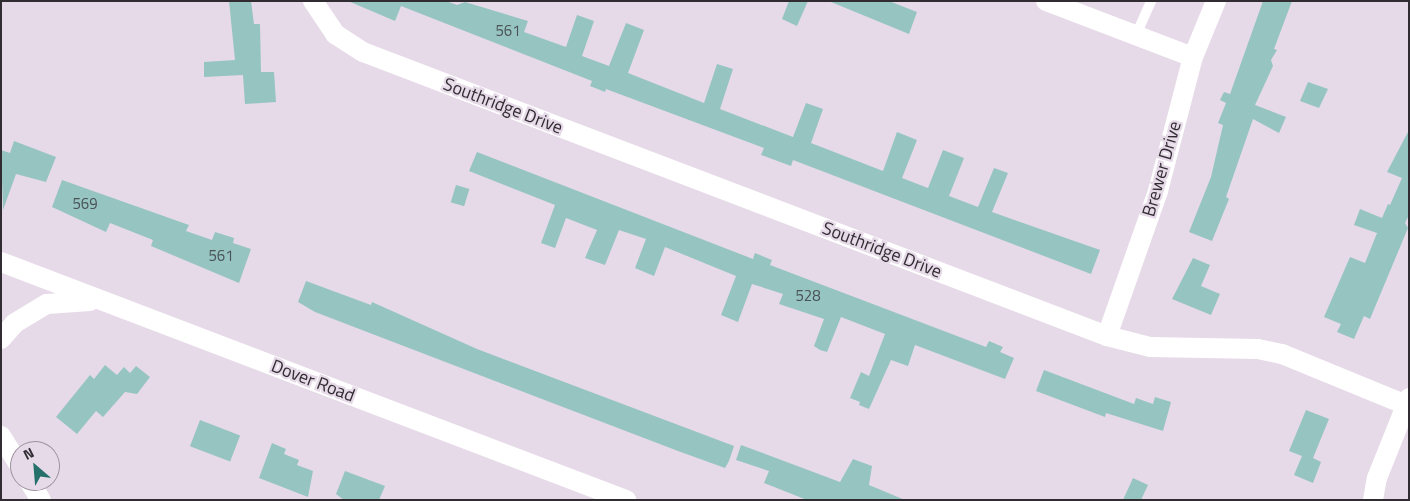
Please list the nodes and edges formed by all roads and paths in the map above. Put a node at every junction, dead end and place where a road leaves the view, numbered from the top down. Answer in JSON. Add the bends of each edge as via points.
{"nodes":[{"id":1,"x":313,"y":1,"type":"edge"},
{"id":2,"x":1046,"y":1,"type":"edge"},
{"id":3,"x":1151,"y":1,"type":"edge"},
{"id":4,"x":1216,"y":1,"type":"edge"},
{"id":5,"x":1136,"y":35,"type":"junction"},
{"id":6,"x":1193,"y":57,"type":"junction"},
{"id":7,"x":1,"y":262,"type":"edge"},
{"id":8,"x":105,"y":302,"type":"junction"},
{"id":9,"x":1107,"y":336,"type":"junction"},
{"id":10,"x":1,"y":339,"type":"edge"},
{"id":11,"x":1408,"y":403,"type":"edge"},
{"id":12,"x":1,"y":436,"type":"edge"},
{"id":13,"x":10,"y":450,"type":"edge"},
{"id":14,"x":626,"y":500,"type":"edge"},
{"id":15,"x":1372,"y":500,"type":"edge"}],
"edges":[{"from":1,"to":9,"type":"street","name":"Southridge Drive","via":[[335,34],[362,52]]},
{"from":2,"to":5,"type":"street"},
{"from":3,"to":5,"type":"lane"},
{"from":4,"to":6,"type":"street","name":"Brewer Drive"},
{"from":5,"to":6,"type":"street"},
{"from":6,"to":9,"type":"street","name":"Brewer Drive","via":[[1158,192]]},
{"from":7,"to":8,"type":"street","name":"Dover Road"},
{"from":8,"to":10,"type":"street","via":[[79,300],[48,304],[15,323]]},
{"from":8,"to":14,"type":"street","name":"Dover Road"},
{"from":9,"to":11,"type":"street","name":"Southridge Drive","via":[[1150,347],[1258,349],[1282,354]]},
{"from":11,"to":15,"type":"street"},
{"from":12,"to":13,"type":"street"}]}
